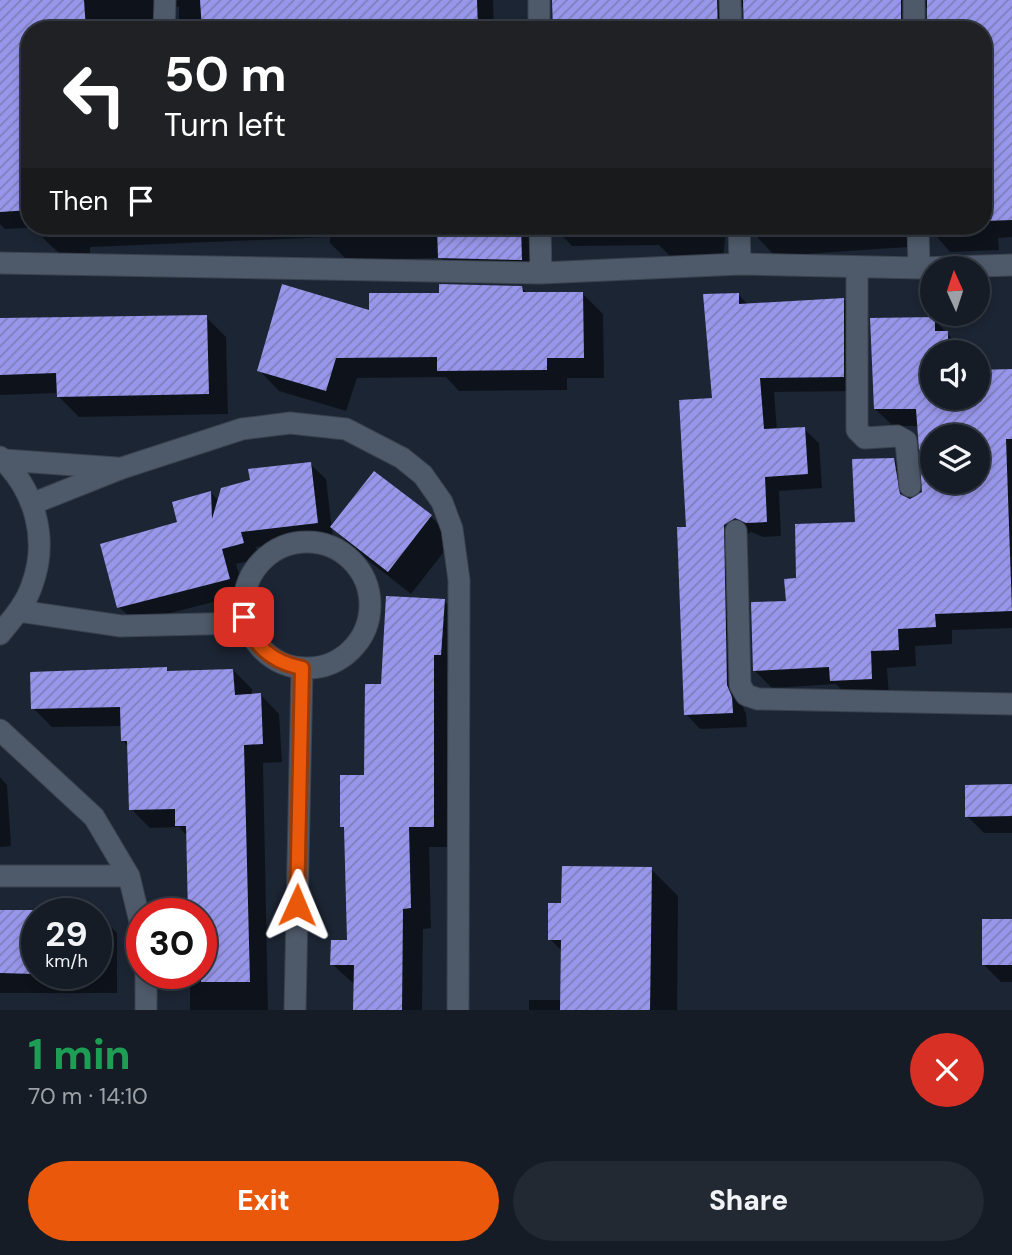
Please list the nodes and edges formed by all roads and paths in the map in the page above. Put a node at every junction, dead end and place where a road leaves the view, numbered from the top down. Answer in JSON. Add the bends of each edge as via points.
{"nodes":[{"id":1,"x":165,"y":0,"type":"edge"},
{"id":2,"x":539,"y":0,"type":"edge"},
{"id":3,"x":730,"y":0,"type":"edge"},
{"id":4,"x":914,"y":0,"type":"edge"},
{"id":5,"x":164,"y":21,"type":"edge"},
{"id":6,"x":539,"y":21,"type":"edge"},
{"id":7,"x":731,"y":21,"type":"edge"},
{"id":8,"x":914,"y":21,"type":"edge"},
{"id":9,"x":540,"y":235,"type":"edge"},
{"id":10,"x":739,"y":235,"type":"edge"},
{"id":11,"x":918,"y":235,"type":"edge"},
{"id":12,"x":0,"y":263,"type":"edge"},
{"id":13,"x":740,"y":264,"type":"junction"},
{"id":14,"x":1012,"y":265,"type":"edge"},
{"id":15,"x":857,"y":267,"type":"junction"},
{"id":16,"x":919,"y":268,"type":"junction"},
{"id":17,"x":541,"y":273,"type":"junction"},
{"id":18,"x":2,"y":459,"type":"edge"},
{"id":19,"x":122,"y":468,"type":"junction"},
{"id":20,"x":910,"y":486,"type":"dead end"},
{"id":21,"x":34,"y":503,"type":"junction"},
{"id":22,"x":736,"y":531,"type":"dead end"},
{"id":23,"x":19,"y":611,"type":"junction"},
{"id":24,"x":246,"y":623,"type":"junction"},
{"id":25,"x":0,"y":634,"type":"edge"},
{"id":26,"x":302,"y":668,"type":"junction"},
{"id":27,"x":1012,"y":704,"type":"edge"},
{"id":28,"x":0,"y":730,"type":"edge"},
{"id":29,"x":0,"y":876,"type":"edge"},
{"id":30,"x":129,"y":876,"type":"junction"},
{"id":31,"x":134,"y":898,"type":"edge"},
{"id":32,"x":146,"y":989,"type":"edge"},
{"id":33,"x":146,"y":1010,"type":"edge"},
{"id":34,"x":295,"y":1010,"type":"edge"},
{"id":35,"x":458,"y":1010,"type":"edge"}],
"edges":[{"from":1,"to":5,"type":"street"},
{"from":2,"to":6,"type":"street"},
{"from":3,"to":7,"type":"street"},
{"from":4,"to":8,"type":"street"},
{"from":9,"to":17,"type":"street"},
{"from":10,"to":13,"type":"street"},
{"from":11,"to":16,"type":"street"},
{"from":12,"to":17,"type":"street"},
{"from":13,"to":15,"type":"street"},
{"from":13,"to":17,"type":"street"},
{"from":14,"to":16,"type":"street"},
{"from":15,"to":16,"type":"street"},
{"from":15,"to":20,"type":"street","via":[[857,430],[865,439],[897,436],[906,441]]},
{"from":18,"to":19,"type":"street"},
{"from":18,"to":21,"type":"street"},
{"from":19,"to":21,"type":"street"},
{"from":19,"to":35,"type":"street","via":[[242,429],[290,424],[346,429],[402,458],[423,475],[442,502],[452,529],[459,580]]},
{"from":21,"to":23,"type":"street","via":[[39,533],[33,584]]},
{"from":22,"to":27,"type":"street","via":[[740,685],[746,695],[758,699]]},
{"from":23,"to":24,"type":"street","via":[[121,626]]},
{"from":23,"to":25,"type":"street"},
{"from":24,"to":26,"type":"street","via":[[258,646],[271,657]]},
{"from":24,"to":26,"type":"street","via":[[243,600],[247,584],[266,557],[295,543],[312,542],[343,554],[365,578],[370,602],[367,626],[348,654],[326,665]]},
{"from":26,"to":34,"type":"street"},
{"from":28,"to":30,"type":"street","via":[[94,817]]},
{"from":29,"to":30,"type":"street"},
{"from":30,"to":31,"type":"street"},
{"from":32,"to":33,"type":"street"}]}
